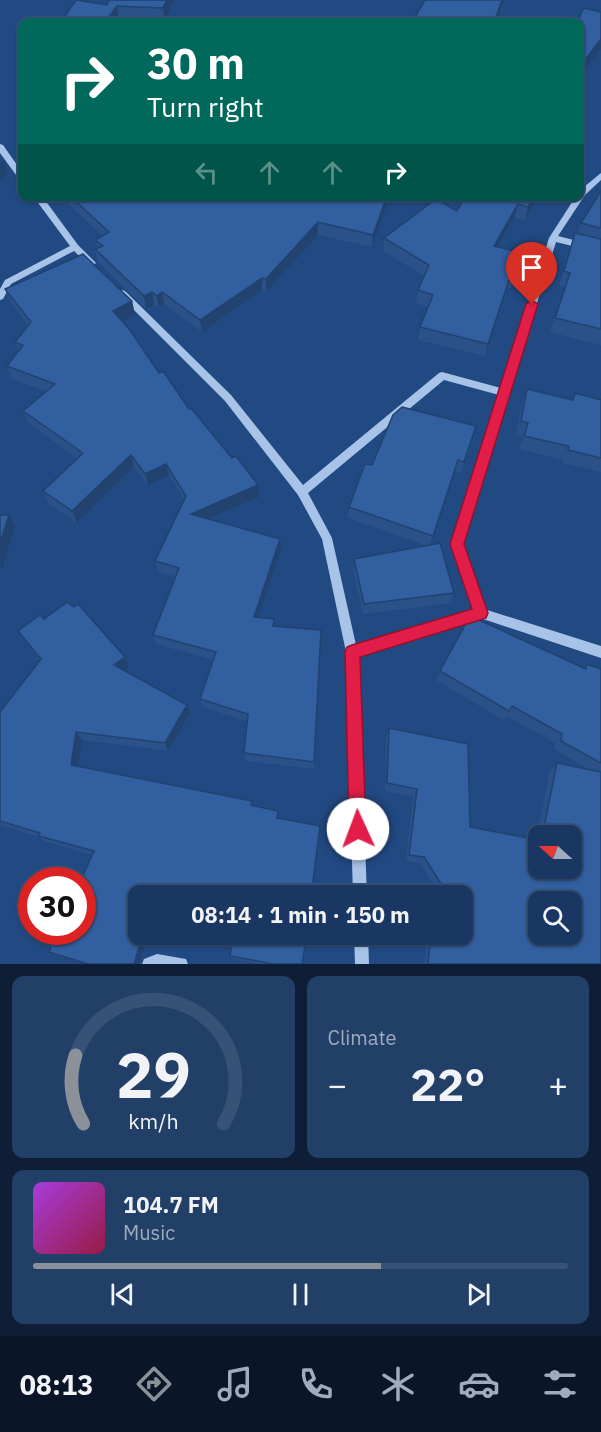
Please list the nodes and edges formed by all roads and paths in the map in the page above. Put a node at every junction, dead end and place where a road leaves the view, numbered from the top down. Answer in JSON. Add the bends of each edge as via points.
{"nodes":[{"id":1,"x":0,"y":147,"type":"edge"},
{"id":2,"x":18,"y":172,"type":"edge"},
{"id":3,"x":601,"y":176,"type":"edge"},
{"id":4,"x":584,"y":191,"type":"edge"},
{"id":5,"x":41,"y":201,"type":"edge"},
{"id":6,"x":577,"y":201,"type":"edge"},
{"id":7,"x":553,"y":238,"type":"junction"},
{"id":8,"x":75,"y":246,"type":"junction"},
{"id":9,"x":601,"y":250,"type":"edge"},
{"id":10,"x":101,"y":272,"type":"edge"},
{"id":11,"x":118,"y":288,"type":"edge"},
{"id":12,"x":0,"y":297,"type":"edge"},
{"id":13,"x":504,"y":393,"type":"junction"},
{"id":14,"x":302,"y":492,"type":"junction"},
{"id":15,"x":480,"y":613,"type":"junction"},
{"id":16,"x":352,"y":652,"type":"junction"},
{"id":17,"x":601,"y":652,"type":"edge"},
{"id":18,"x":360,"y":885,"type":"edge"},
{"id":19,"x":361,"y":945,"type":"edge"},
{"id":20,"x":149,"y":964,"type":"edge"},
{"id":21,"x":181,"y":964,"type":"edge"},
{"id":22,"x":362,"y":964,"type":"edge"}],
"edges":[{"from":1,"to":2,"type":"street"},
{"from":3,"to":4,"type":"street"},
{"from":5,"to":8,"type":"street"},
{"from":6,"to":7,"type":"street"},
{"from":7,"to":9,"type":"street"},
{"from":7,"to":13,"type":"street"},
{"from":8,"to":10,"type":"street"},
{"from":8,"to":12,"type":"street","via":[[8,282]]},
{"from":11,"to":14,"type":"street","via":[[228,398]]},
{"from":13,"to":14,"type":"street","via":[[442,376]]},
{"from":13,"to":15,"type":"street","via":[[457,544]]},
{"from":14,"to":16,"type":"street","via":[[327,538]]},
{"from":15,"to":16,"type":"street"},
{"from":15,"to":17,"type":"street"},
{"from":16,"to":18,"type":"street"},
{"from":19,"to":22,"type":"street"},
{"from":20,"to":21,"type":"street"}]}
